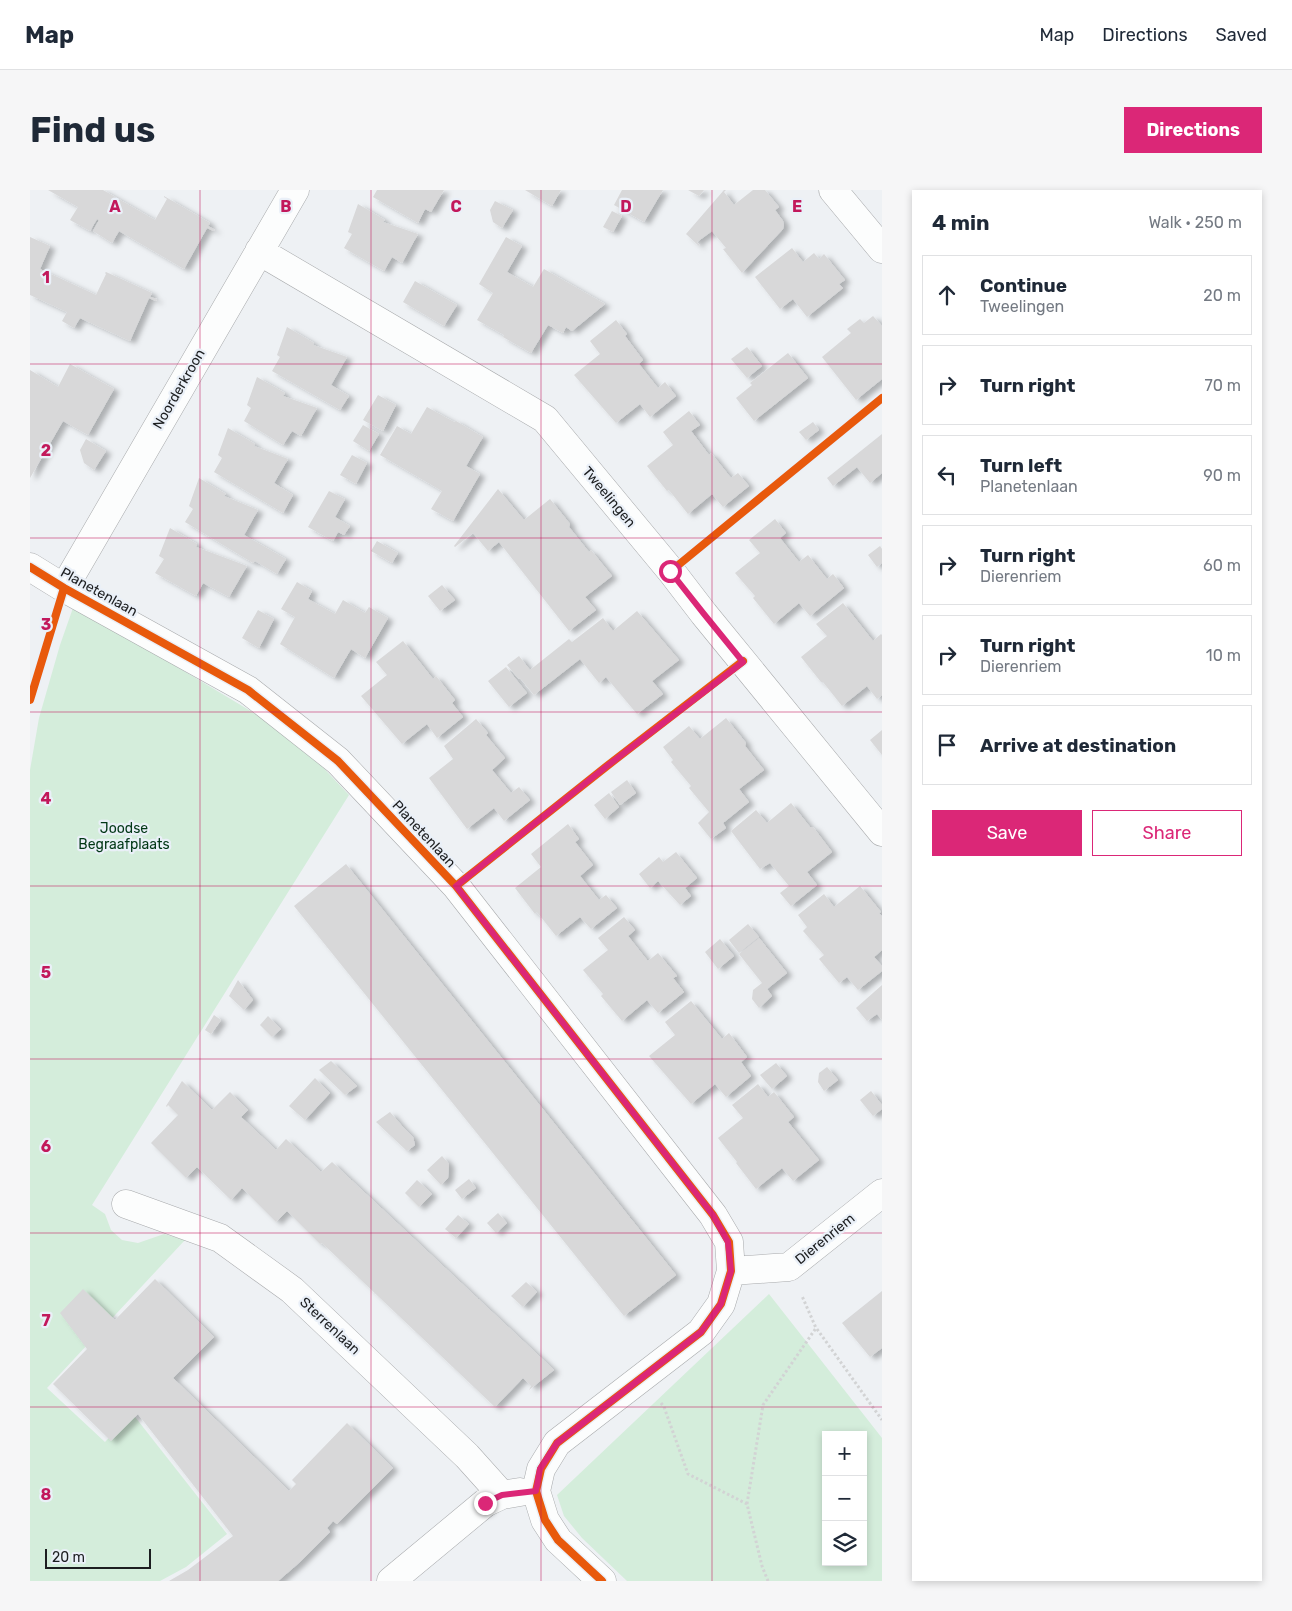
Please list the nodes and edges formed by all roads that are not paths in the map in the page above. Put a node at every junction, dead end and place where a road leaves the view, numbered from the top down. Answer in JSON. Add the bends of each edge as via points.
{"nodes":[{"id":1,"x":295,"y":190,"type":"edge"},
{"id":2,"x":833,"y":190,"type":"edge"},
{"id":3,"x":882,"y":249,"type":"edge"},
{"id":4,"x":260,"y":251,"type":"junction"},
{"id":5,"x":30,"y":567,"type":"edge"},
{"id":6,"x":64,"y":588,"type":"junction"},
{"id":7,"x":882,"y":832,"type":"edge"},
{"id":8,"x":882,"y":1193,"type":"edge"},
{"id":9,"x":126,"y":1204,"type":"dead end"},
{"id":10,"x":731,"y":1271,"type":"junction"},
{"id":11,"x":536,"y":1491,"type":"junction"},
{"id":12,"x":502,"y":1495,"type":"junction"},
{"id":13,"x":391,"y":1581,"type":"edge"},
{"id":14,"x":602,"y":1581,"type":"edge"}],
"edges":[{"from":1,"to":4,"type":"street","name":"Noorderkroon"},
{"from":2,"to":3,"type":"street"},
{"from":4,"to":6,"type":"street","name":"Noorderkroon"},
{"from":4,"to":7,"type":"street","name":"Tweelingen","via":[[545,420]]},
{"from":5,"to":6,"type":"street","name":"Planetenlaan"},
{"from":6,"to":10,"type":"street","name":"Planetenlaan","via":[[248,690],[338,761],[456,886],[713,1215],[728,1242]]},
{"from":8,"to":10,"type":"street","name":"Dierenriem","via":[[789,1267]]},
{"from":9,"to":12,"type":"street","name":"Sterrenlaan","via":[[220,1238],[292,1290],[467,1456]]},
{"from":10,"to":11,"type":"street","via":[[721,1304],[701,1332],[557,1443],[540,1469]]},
{"from":11,"to":12,"type":"street"},
{"from":11,"to":14,"type":"street","via":[[545,1520],[558,1540]]},
{"from":12,"to":13,"type":"street","via":[[485,1503]]}]}
